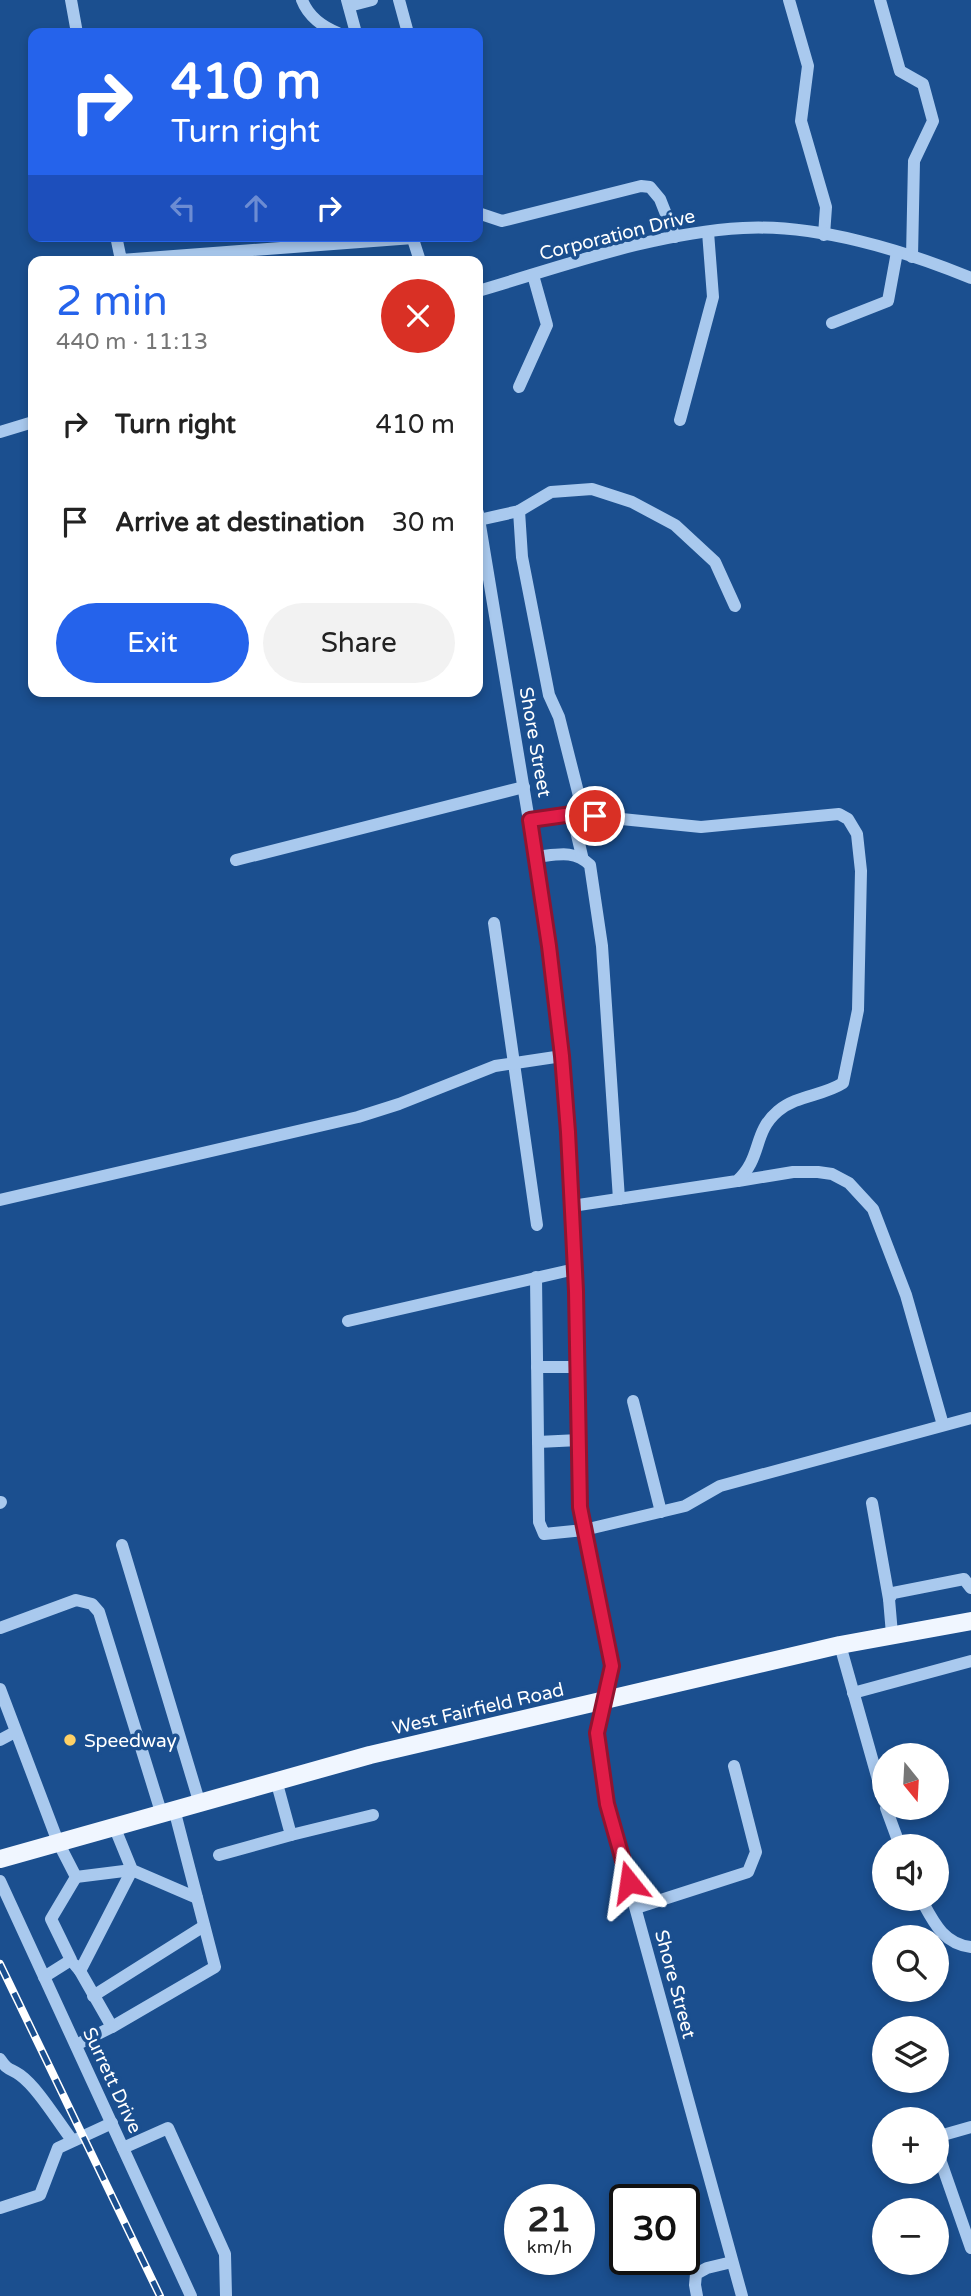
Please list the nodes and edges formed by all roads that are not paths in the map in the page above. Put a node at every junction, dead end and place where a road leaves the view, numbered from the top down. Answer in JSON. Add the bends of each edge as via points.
{"nodes":[{"id":1,"x":71,"y":0,"type":"edge"},
{"id":2,"x":303,"y":0,"type":"edge"},
{"id":3,"x":372,"y":0,"type":"edge"},
{"id":4,"x":399,"y":0,"type":"edge"},
{"id":5,"x":789,"y":0,"type":"edge"},
{"id":6,"x":880,"y":0,"type":"edge"},
{"id":7,"x":348,"y":3,"type":"edge"},
{"id":8,"x":76,"y":28,"type":"edge"},
{"id":9,"x":326,"y":28,"type":"edge"},
{"id":10,"x":355,"y":28,"type":"edge"},
{"id":11,"x":407,"y":28,"type":"edge"},
{"id":12,"x":483,"y":215,"type":"edge"},
{"id":13,"x":708,"y":232,"type":"junction"},
{"id":14,"x":824,"y":235,"type":"junction"},
{"id":15,"x":675,"y":237,"type":"junction"},
{"id":16,"x":350,"y":242,"type":"edge"},
{"id":17,"x":897,"y":252,"type":"junction"},
{"id":18,"x":172,"y":256,"type":"edge"},
{"id":19,"x":912,"y":257,"type":"junction"},
{"id":20,"x":533,"y":275,"type":"junction"},
{"id":21,"x":971,"y":278,"type":"edge"},
{"id":22,"x":483,"y":290,"type":"edge"},
{"id":23,"x":832,"y":323,"type":"dead end"},
{"id":24,"x":519,"y":387,"type":"dead end"},
{"id":25,"x":680,"y":420,"type":"dead end"},
{"id":26,"x":28,"y":424,"type":"edge"},
{"id":27,"x":0,"y":432,"type":"edge"},
{"id":28,"x":519,"y":510,"type":"junction"},
{"id":29,"x":483,"y":516,"type":"edge"},
{"id":30,"x":483,"y":546,"type":"edge"},
{"id":31,"x":735,"y":606,"type":"dead end"},
{"id":32,"x":524,"y":787,"type":"junction"},
{"id":33,"x":572,"y":814,"type":"junction"},
{"id":34,"x":530,"y":820,"type":"junction"},
{"id":35,"x":582,"y":856,"type":"junction"},
{"id":36,"x":535,"y":857,"type":"junction"},
{"id":37,"x":236,"y":860,"type":"dead end"},
{"id":38,"x":494,"y":923,"type":"dead end"},
{"id":39,"x":562,"y":1056,"type":"junction"},
{"id":40,"x":513,"y":1063,"type":"junction"},
{"id":41,"x":737,"y":1181,"type":"junction"},
{"id":42,"x":619,"y":1199,"type":"junction"},
{"id":43,"x":0,"y":1200,"type":"edge"},
{"id":44,"x":572,"y":1206,"type":"junction"},
{"id":45,"x":537,"y":1225,"type":"dead end"},
{"id":46,"x":575,"y":1269,"type":"junction"},
{"id":47,"x":536,"y":1277,"type":"junction"},
{"id":48,"x":348,"y":1321,"type":"dead end"},
{"id":49,"x":537,"y":1367,"type":"junction"},
{"id":50,"x":578,"y":1367,"type":"junction"},
{"id":51,"x":633,"y":1401,"type":"dead end"},
{"id":52,"x":971,"y":1418,"type":"edge"},
{"id":53,"x":943,"y":1425,"type":"junction"},
{"id":54,"x":579,"y":1440,"type":"junction"},
{"id":55,"x":538,"y":1442,"type":"junction"},
{"id":56,"x":872,"y":1503,"type":"dead end"},
{"id":57,"x":661,"y":1511,"type":"junction"},
{"id":58,"x":584,"y":1530,"type":"junction"},
{"id":59,"x":122,"y":1545,"type":"dead end"},
{"id":60,"x":971,"y":1588,"type":"edge"},
{"id":61,"x":889,"y":1599,"type":"junction"},
{"id":62,"x":971,"y":1621,"type":"edge"},
{"id":63,"x":0,"y":1628,"type":"edge"},
{"id":64,"x":892,"y":1634,"type":"junction"},
{"id":65,"x":840,"y":1645,"type":"junction"},
{"id":66,"x":971,"y":1661,"type":"edge"},
{"id":67,"x":0,"y":1689,"type":"edge"},
{"id":68,"x":853,"y":1693,"type":"junction"},
{"id":69,"x":605,"y":1699,"type":"junction"},
{"id":70,"x":15,"y":1732,"type":"junction"},
{"id":71,"x":0,"y":1740,"type":"edge"},
{"id":72,"x":872,"y":1759,"type":"edge"},
{"id":73,"x":734,"y":1766,"type":"dead end"},
{"id":74,"x":276,"y":1780,"type":"junction"},
{"id":75,"x":199,"y":1801,"type":"junction"},
{"id":76,"x":167,"y":1810,"type":"junction"},
{"id":77,"x":373,"y":1815,"type":"dead end"},
{"id":78,"x":114,"y":1826,"type":"junction"},
{"id":79,"x":291,"y":1835,"type":"junction"},
{"id":80,"x":58,"y":1842,"type":"junction"},
{"id":81,"x":219,"y":1855,"type":"dead end"},
{"id":82,"x":0,"y":1859,"type":"edge"},
{"id":83,"x":132,"y":1870,"type":"junction"},
{"id":84,"x":76,"y":1877,"type":"junction"},
{"id":85,"x":0,"y":1881,"type":"edge"},
{"id":86,"x":197,"y":1898,"type":"junction"},
{"id":87,"x":636,"y":1908,"type":"junction"},
{"id":88,"x":928,"y":1911,"type":"edge"},
{"id":89,"x":204,"y":1926,"type":"junction"},
{"id":90,"x":971,"y":1947,"type":"edge"},
{"id":91,"x":71,"y":1960,"type":"junction"},
{"id":92,"x":80,"y":1971,"type":"junction"},
{"id":93,"x":44,"y":1977,"type":"junction"},
{"id":94,"x":93,"y":1996,"type":"junction"},
{"id":95,"x":112,"y":2027,"type":"junction"},
{"id":96,"x":76,"y":2045,"type":"junction"},
{"id":97,"x":2,"y":2067,"type":"edge"},
{"id":98,"x":112,"y":2123,"type":"junction"},
{"id":99,"x":971,"y":2127,"type":"edge"},
{"id":100,"x":72,"y":2140,"type":"junction"},
{"id":101,"x":123,"y":2148,"type":"junction"},
{"id":102,"x":0,"y":2208,"type":"edge"},
{"id":103,"x":971,"y":2248,"type":"edge"},
{"id":104,"x":732,"y":2262,"type":"junction"},
{"id":105,"x":191,"y":2296,"type":"edge"},
{"id":106,"x":226,"y":2296,"type":"edge"},
{"id":107,"x":697,"y":2296,"type":"edge"},
{"id":108,"x":742,"y":2296,"type":"edge"}],
"edges":[{"from":1,"to":8,"type":"street"},
{"from":2,"to":9,"type":"street"},
{"from":3,"to":7,"type":"street"},
{"from":4,"to":11,"type":"street"},
{"from":5,"to":14,"type":"street","via":[[808,66],[801,121],[826,207]]},
{"from":6,"to":19,"type":"street","via":[[900,71],[923,84],[933,121],[914,161]]},
{"from":7,"to":10,"type":"street"},
{"from":12,"to":15,"type":"street","via":[[502,221],[650,187],[660,199]]},
{"from":13,"to":14,"type":"street","name":"Corporation Drive","via":[[745,228]]},
{"from":13,"to":15,"type":"street","name":"Corporation Drive"},
{"from":13,"to":25,"type":"street","via":[[713,297]]},
{"from":14,"to":17,"type":"street","name":"Corporation Drive"},
{"from":15,"to":20,"type":"street","name":"Corporation Drive"},
{"from":16,"to":18,"type":"street"},
{"from":17,"to":19,"type":"street","name":"Corporation Drive"},
{"from":17,"to":23,"type":"street","via":[[888,301]]},
{"from":19,"to":21,"type":"street","name":"Corporation Drive"},
{"from":20,"to":22,"type":"street","name":"Corporation Drive"},
{"from":20,"to":24,"type":"street","via":[[547,324]]},
{"from":26,"to":27,"type":"street"},
{"from":28,"to":29,"type":"street"},
{"from":28,"to":31,"type":"street","via":[[551,492],[592,489],[632,502],[675,525],[715,562]]},
{"from":28,"to":33,"type":"street","via":[[522,557],[549,695],[579,796]]},
{"from":30,"to":32,"type":"street","name":"Shore Street"},
{"from":32,"to":34,"type":"street","name":"Shore Street"},
{"from":32,"to":37,"type":"street"},
{"from":33,"to":34,"type":"street"},
{"from":33,"to":35,"type":"street"},
{"from":33,"to":41,"type":"street","via":[[701,827],[839,814],[857,834],[861,871],[858,1010],[843,1083],[779,1110],[758,1137],[748,1171]]},
{"from":34,"to":36,"type":"street","name":"Shore Street"},
{"from":35,"to":36,"type":"street"},
{"from":35,"to":42,"type":"street","via":[[590,864],[602,946]]},
{"from":36,"to":39,"type":"street","name":"Shore Street"},
{"from":38,"to":40,"type":"street"},
{"from":39,"to":40,"type":"street"},
{"from":39,"to":44,"type":"street","name":"Shore Street"},
{"from":40,"to":43,"type":"street","via":[[358,1116]]},
{"from":40,"to":45,"type":"street"},
{"from":41,"to":42,"type":"street"},
{"from":41,"to":53,"type":"street","via":[[793,1172],[832,1174],[849,1183],[873,1209],[906,1295]]},
{"from":42,"to":44,"type":"street"},
{"from":44,"to":46,"type":"street","name":"Shore Street"},
{"from":46,"to":47,"type":"street"},
{"from":46,"to":50,"type":"street","name":"Shore Street"},
{"from":47,"to":48,"type":"street"},
{"from":47,"to":49,"type":"street"},
{"from":49,"to":50,"type":"street"},
{"from":49,"to":55,"type":"street"},
{"from":50,"to":54,"type":"street","name":"Shore Street"},
{"from":51,"to":57,"type":"street"},
{"from":52,"to":53,"type":"street"},
{"from":53,"to":57,"type":"street","via":[[720,1486],[685,1506]]},
{"from":54,"to":55,"type":"street"},
{"from":54,"to":58,"type":"street","name":"Shore Street"},
{"from":55,"to":58,"type":"street","via":[[538,1521],[544,1534]]},
{"from":56,"to":61,"type":"street"},
{"from":57,"to":58,"type":"street"},
{"from":58,"to":69,"type":"street","name":"Shore Street","via":[[612,1666]]},
{"from":59,"to":75,"type":"street"},
{"from":60,"to":61,"type":"street","via":[[964,1579],[893,1593]]},
{"from":61,"to":64,"type":"street"},
{"from":62,"to":64,"type":"main road","name":"West Fairfield Road"},
{"from":63,"to":76,"type":"street","via":[[76,1600],[92,1604],[99,1612]]},
{"from":64,"to":65,"type":"main road","name":"West Fairfield Road"},
{"from":65,"to":68,"type":"street"},
{"from":65,"to":69,"type":"main road","name":"West Fairfield Road"},
{"from":66,"to":68,"type":"street"},
{"from":67,"to":70,"type":"street"},
{"from":68,"to":72,"type":"street"},
{"from":69,"to":74,"type":"main road","name":"West Fairfield Road"},
{"from":69,"to":87,"type":"street","name":"Shore Street","via":[[597,1733],[607,1804]]},
{"from":70,"to":71,"type":"street"},
{"from":70,"to":80,"type":"street"},
{"from":73,"to":87,"type":"street","via":[[756,1852],[748,1872]]},
{"from":74,"to":75,"type":"main road","name":"West Fairfield Road"},
{"from":74,"to":79,"type":"street"},
{"from":75,"to":76,"type":"main road","name":"West Fairfield Road"},
{"from":76,"to":78,"type":"main road","name":"West Fairfield Road"},
{"from":76,"to":86,"type":"street"},
{"from":77,"to":79,"type":"street"},
{"from":78,"to":80,"type":"main road","name":"West Fairfield Road"},
{"from":78,"to":83,"type":"street"},
{"from":79,"to":81,"type":"street"},
{"from":80,"to":82,"type":"main road","name":"West Fairfield Road"},
{"from":80,"to":84,"type":"street"},
{"from":83,"to":84,"type":"street"},
{"from":83,"to":86,"type":"street"},
{"from":83,"to":92,"type":"street"},
{"from":84,"to":91,"type":"street","via":[[51,1919]]},
{"from":85,"to":93,"type":"street","name":"Surrett Drive"},
{"from":86,"to":89,"type":"street"},
{"from":87,"to":104,"type":"street","name":"Shore Street"},
{"from":88,"to":90,"type":"street","via":[[939,1931],[958,1946]]},
{"from":89,"to":94,"type":"street"},
{"from":89,"to":95,"type":"street","via":[[215,1967]]},
{"from":91,"to":92,"type":"street"},
{"from":91,"to":93,"type":"street"},
{"from":92,"to":94,"type":"street"},
{"from":93,"to":96,"type":"street","name":"Surrett Drive"},
{"from":94,"to":95,"type":"street"},
{"from":95,"to":96,"type":"street"},
{"from":96,"to":98,"type":"street","name":"Surrett Drive"},
{"from":97,"to":100,"type":"street","via":[[20,2075]]},
{"from":98,"to":100,"type":"street"},
{"from":98,"to":101,"type":"street","name":"Surrett Drive"},
{"from":99,"to":103,"type":"street","via":[[943,2135],[940,2148]]},
{"from":100,"to":102,"type":"street","via":[[58,2148],[40,2195]]},
{"from":101,"to":105,"type":"street","name":"Surrett Drive"},
{"from":101,"to":106,"type":"street","via":[[168,2128],[225,2255]]},
{"from":104,"to":107,"type":"street","via":[[696,2274]]},
{"from":104,"to":108,"type":"street","name":"Shore Street"}]}
